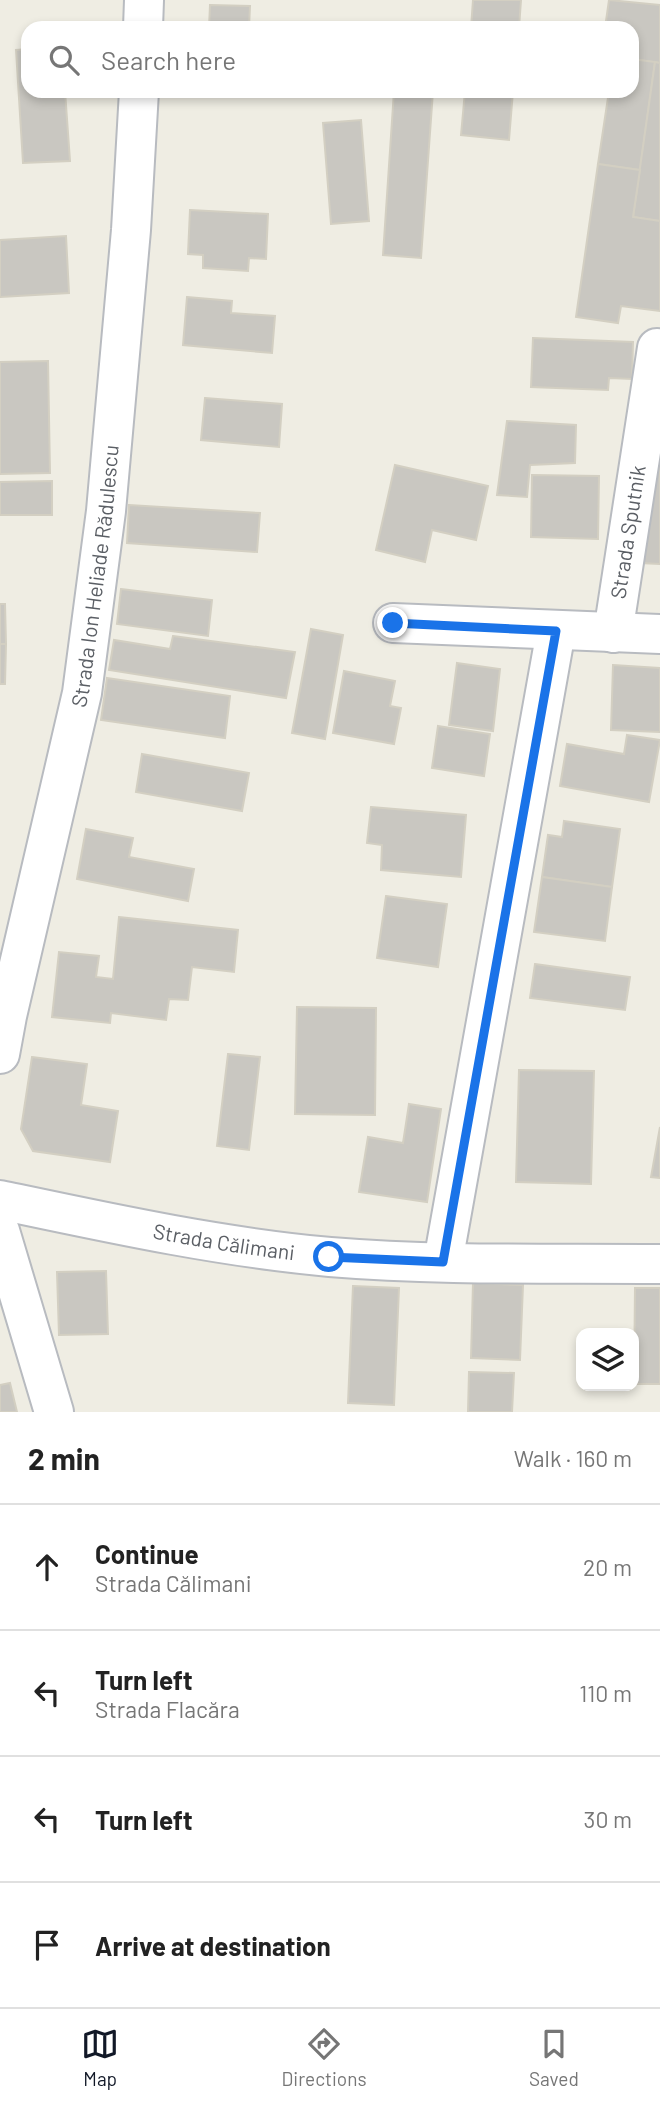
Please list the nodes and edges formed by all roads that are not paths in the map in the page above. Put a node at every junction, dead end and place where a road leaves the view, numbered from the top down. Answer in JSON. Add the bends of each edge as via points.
{"nodes":[{"id":1,"x":144,"y":0,"type":"edge"},
{"id":2,"x":143,"y":21,"type":"edge"},
{"id":3,"x":139,"y":98,"type":"edge"},
{"id":4,"x":657,"y":348,"type":"dead end"},
{"id":5,"x":393,"y":623,"type":"dead end"},
{"id":6,"x":556,"y":631,"type":"junction"},
{"id":7,"x":613,"y":633,"type":"junction"},
{"id":8,"x":660,"y":635,"type":"edge"},
{"id":9,"x":0,"y":1054,"type":"edge"},
{"id":10,"x":0,"y":1200,"type":"edge"},
{"id":11,"x":0,"y":1231,"type":"edge"},
{"id":12,"x":443,"y":1262,"type":"junction"},
{"id":13,"x":660,"y":1264,"type":"edge"},
{"id":14,"x":54,"y":1412,"type":"edge"}],
"edges":[{"from":1,"to":2,"type":"street"},
{"from":3,"to":9,"type":"street","name":"Strada Ion Heliade Rădulescu","via":[[106,511],[82,693]]},
{"from":4,"to":7,"type":"street","name":"Strada Sputnik"},
{"from":5,"to":6,"type":"street"},
{"from":6,"to":7,"type":"street"},
{"from":6,"to":12,"type":"street"},
{"from":7,"to":8,"type":"street"},
{"from":10,"to":12,"type":"street","name":"Strada Călimani","via":[[240,1247]]},
{"from":11,"to":14,"type":"street"},
{"from":12,"to":13,"type":"street","name":"Strada Călimani"}]}
